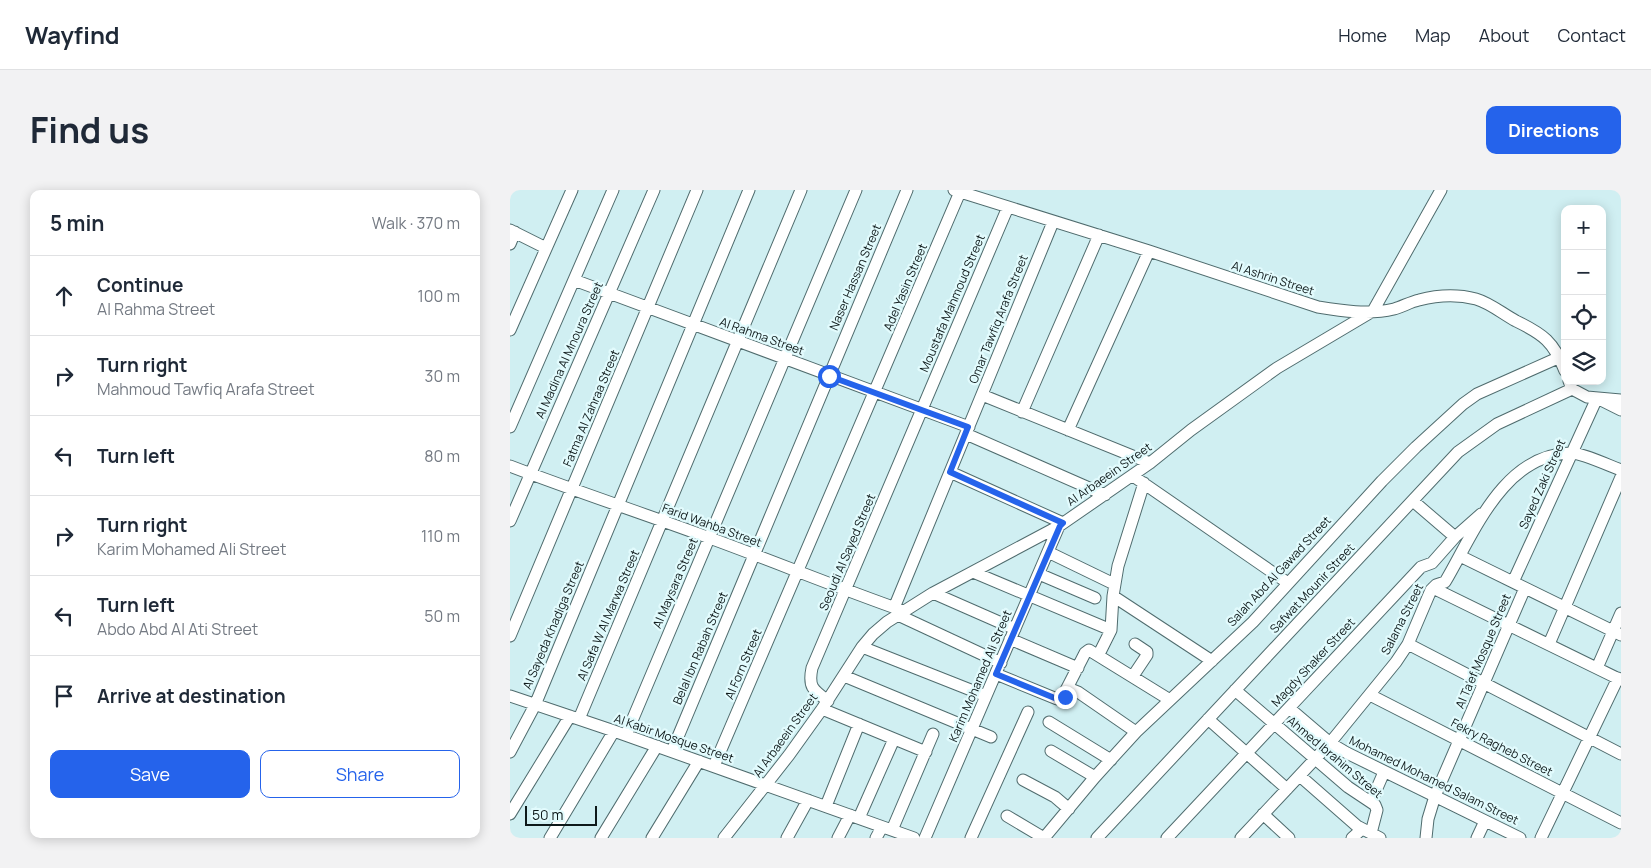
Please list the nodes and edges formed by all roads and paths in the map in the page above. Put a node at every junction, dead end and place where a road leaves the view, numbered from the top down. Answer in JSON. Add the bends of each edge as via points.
{"nodes":[{"id":1,"x":572,"y":190,"type":"edge"},
{"id":2,"x":613,"y":190,"type":"edge"},
{"id":3,"x":654,"y":190,"type":"edge"},
{"id":4,"x":697,"y":190,"type":"edge"},
{"id":5,"x":749,"y":190,"type":"edge"},
{"id":6,"x":801,"y":190,"type":"edge"},
{"id":7,"x":856,"y":190,"type":"edge"},
{"id":8,"x":907,"y":190,"type":"edge"},
{"id":9,"x":1441,"y":190,"type":"edge"},
{"id":10,"x":957,"y":191,"type":"edge"},
{"id":11,"x":1008,"y":208,"type":"junction"},
{"id":12,"x":1053,"y":222,"type":"junction"},
{"id":13,"x":513,"y":231,"type":"edge"},
{"id":14,"x":1099,"y":236,"type":"junction"},
{"id":15,"x":510,"y":244,"type":"edge"},
{"id":16,"x":546,"y":248,"type":"junction"},
{"id":17,"x":1149,"y":251,"type":"junction"},
{"id":18,"x":574,"y":280,"type":"junction"},
{"id":19,"x":609,"y":293,"type":"junction"},
{"id":20,"x":648,"y":308,"type":"junction"},
{"id":21,"x":1372,"y":311,"type":"junction"},
{"id":22,"x":693,"y":325,"type":"junction"},
{"id":23,"x":510,"y":330,"type":"edge"},
{"id":24,"x":737,"y":342,"type":"junction"},
{"id":25,"x":1560,"y":357,"type":"joint"},
{"id":26,"x":785,"y":359,"type":"junction"},
{"id":27,"x":829,"y":376,"type":"junction"},
{"id":28,"x":1570,"y":385,"type":"edge"},
{"id":29,"x":874,"y":392,"type":"junction"},
{"id":30,"x":982,"y":395,"type":"junction"},
{"id":31,"x":1597,"y":398,"type":"junction"},
{"id":32,"x":1621,"y":400,"type":"edge"},
{"id":33,"x":922,"y":410,"type":"junction"},
{"id":34,"x":1621,"y":410,"type":"edge"},
{"id":35,"x":1022,"y":412,"type":"junction"},
{"id":36,"x":510,"y":427,"type":"edge"},
{"id":37,"x":1068,"y":430,"type":"junction"},
{"id":38,"x":967,"y":431,"type":"junction"},
{"id":39,"x":1572,"y":452,"type":"junction"},
{"id":40,"x":1150,"y":464,"type":"junction"},
{"id":41,"x":510,"y":466,"type":"edge"},
{"id":42,"x":1621,"y":470,"type":"edge"},
{"id":43,"x":950,"y":472,"type":"junction"},
{"id":44,"x":530,"y":473,"type":"junction"},
{"id":45,"x":1133,"y":476,"type":"junction"},
{"id":46,"x":1621,"y":477,"type":"edge"},
{"id":47,"x":1144,"y":483,"type":"junction"},
{"id":48,"x":571,"y":490,"type":"junction"},
{"id":49,"x":1104,"y":496,"type":"junction"},
{"id":50,"x":1413,"y":501,"type":"junction"},
{"id":51,"x":617,"y":506,"type":"junction"},
{"id":52,"x":1485,"y":512,"type":"junction"},
{"id":53,"x":510,"y":521,"type":"edge"},
{"id":54,"x":662,"y":521,"type":"junction"},
{"id":55,"x":1061,"y":524,"type":"junction"},
{"id":56,"x":1454,"y":537,"type":"junction"},
{"id":57,"x":709,"y":538,"type":"junction"},
{"id":58,"x":1048,"y":552,"type":"junction"},
{"id":59,"x":754,"y":555,"type":"junction"},
{"id":60,"x":1460,"y":556,"type":"junction"},
{"id":61,"x":798,"y":572,"type":"junction"},
{"id":62,"x":973,"y":572,"type":"junction"},
{"id":63,"x":1038,"y":574,"type":"junction"},
{"id":64,"x":1513,"y":582,"type":"junction"},
{"id":65,"x":1288,"y":583,"type":"junction"},
{"id":66,"x":1114,"y":584,"type":"junction"},
{"id":67,"x":1433,"y":588,"type":"junction"},
{"id":68,"x":1525,"y":588,"type":"junction"},
{"id":69,"x":846,"y":590,"type":"junction"},
{"id":70,"x":933,"y":593,"type":"junction"},
{"id":71,"x":1029,"y":596,"type":"junction"},
{"id":72,"x":1113,"y":596,"type":"junction"},
{"id":73,"x":1095,"y":598,"type":"dead end"},
{"id":74,"x":1565,"y":607,"type":"junction"},
{"id":75,"x":899,"y":611,"type":"junction"},
{"id":76,"x":1621,"y":613,"type":"edge"},
{"id":77,"x":1509,"y":625,"type":"junction"},
{"id":78,"x":1111,"y":630,"type":"junction"},
{"id":79,"x":1617,"y":633,"type":"edge"},
{"id":80,"x":1013,"y":634,"type":"junction"},
{"id":81,"x":510,"y":636,"type":"edge"},
{"id":82,"x":1135,"y":644,"type":"dead end"},
{"id":83,"x":1408,"y":644,"type":"junction"},
{"id":84,"x":1549,"y":644,"type":"junction"},
{"id":85,"x":862,"y":647,"type":"junction"},
{"id":86,"x":1099,"y":654,"type":"junction"},
{"id":87,"x":1212,"y":661,"type":"junction"},
{"id":88,"x":1000,"y":663,"type":"junction"},
{"id":89,"x":1078,"y":668,"type":"junction"},
{"id":90,"x":1597,"y":668,"type":"junction"},
{"id":91,"x":996,"y":674,"type":"junction"},
{"id":92,"x":844,"y":676,"type":"junction"},
{"id":93,"x":1133,"y":676,"type":"junction"},
{"id":94,"x":1619,"y":679,"type":"edge"},
{"id":95,"x":1484,"y":683,"type":"junction"},
{"id":96,"x":1236,"y":690,"type":"junction"},
{"id":97,"x":1370,"y":695,"type":"junction"},
{"id":98,"x":986,"y":696,"type":"junction"},
{"id":99,"x":1061,"y":699,"type":"junction"},
{"id":100,"x":512,"y":700,"type":"edge"},
{"id":101,"x":1170,"y":700,"type":"junction"},
{"id":102,"x":535,"y":705,"type":"junction"},
{"id":103,"x":825,"y":705,"type":"junction"},
{"id":104,"x":1290,"y":708,"type":"junction"},
{"id":105,"x":1028,"y":712,"type":"dead end"},
{"id":106,"x":575,"y":718,"type":"junction"},
{"id":107,"x":1208,"y":719,"type":"junction"},
{"id":108,"x":1049,"y":722,"type":"dead end"},
{"id":109,"x":859,"y":724,"type":"junction"},
{"id":110,"x":1274,"y":724,"type":"junction"},
{"id":111,"x":972,"y":729,"type":"junction"},
{"id":112,"x":614,"y":731,"type":"junction"},
{"id":113,"x":1136,"y":732,"type":"junction"},
{"id":114,"x":933,"y":734,"type":"dead end"},
{"id":115,"x":626,"y":735,"type":"junction"},
{"id":116,"x":991,"y":737,"type":"dead end"},
{"id":117,"x":1589,"y":738,"type":"junction"},
{"id":118,"x":894,"y":739,"type":"junction"},
{"id":119,"x":1459,"y":741,"type":"junction"},
{"id":120,"x":1330,"y":743,"type":"junction"},
{"id":121,"x":657,"y":746,"type":"junction"},
{"id":122,"x":672,"y":751,"type":"junction"},
{"id":123,"x":1051,"y":751,"type":"dead end"},
{"id":124,"x":510,"y":752,"type":"edge"},
{"id":125,"x":926,"y":752,"type":"junction"},
{"id":126,"x":1247,"y":753,"type":"junction"},
{"id":127,"x":1621,"y":754,"type":"edge"},
{"id":128,"x":1315,"y":759,"type":"junction"},
{"id":129,"x":1110,"y":760,"type":"junction"},
{"id":130,"x":699,"y":761,"type":"junction"},
{"id":131,"x":714,"y":766,"type":"junction"},
{"id":132,"x":1384,"y":772,"type":"junction"},
{"id":133,"x":1300,"y":776,"type":"junction"},
{"id":134,"x":1095,"y":777,"type":"junction"},
{"id":135,"x":1023,"y":780,"type":"dead end"},
{"id":136,"x":766,"y":785,"type":"junction"},
{"id":137,"x":1287,"y":789,"type":"junction"},
{"id":138,"x":1562,"y":793,"type":"junction"},
{"id":139,"x":1435,"y":796,"type":"junction"},
{"id":140,"x":808,"y":800,"type":"junction"},
{"id":141,"x":1371,"y":802,"type":"junction"},
{"id":142,"x":826,"y":806,"type":"junction"},
{"id":143,"x":1069,"y":808,"type":"junction"},
{"id":144,"x":510,"y":814,"type":"edge"},
{"id":145,"x":1263,"y":814,"type":"junction"},
{"id":146,"x":1007,"y":816,"type":"dead end"},
{"id":147,"x":855,"y":817,"type":"junction"},
{"id":148,"x":1485,"y":821,"type":"junction"},
{"id":149,"x":1621,"y":824,"type":"edge"},
{"id":150,"x":887,"y":828,"type":"junction"},
{"id":151,"x":1371,"y":833,"type":"edge"},
{"id":152,"x":1171,"y":834,"type":"edge"},
{"id":153,"x":550,"y":838,"type":"edge"},
{"id":154,"x":601,"y":838,"type":"edge"},
{"id":155,"x":652,"y":838,"type":"edge"},
{"id":156,"x":724,"y":838,"type":"edge"},
{"id":157,"x":787,"y":838,"type":"edge"},
{"id":158,"x":838,"y":838,"type":"edge"},
{"id":159,"x":876,"y":838,"type":"edge"},
{"id":160,"x":914,"y":838,"type":"edge"},
{"id":161,"x":925,"y":838,"type":"edge"},
{"id":162,"x":972,"y":838,"type":"edge"},
{"id":163,"x":1044,"y":838,"type":"edge"},
{"id":164,"x":1097,"y":838,"type":"edge"},
{"id":165,"x":1184,"y":838,"type":"edge"},
{"id":166,"x":1241,"y":838,"type":"edge"},
{"id":167,"x":1289,"y":838,"type":"edge"},
{"id":168,"x":1352,"y":838,"type":"edge"},
{"id":169,"x":1426,"y":838,"type":"edge"},
{"id":170,"x":1478,"y":838,"type":"edge"},
{"id":171,"x":1520,"y":838,"type":"edge"},
{"id":172,"x":1541,"y":838,"type":"edge"}],
"edges":[{"from":1,"to":16,"type":"street"},
{"from":2,"to":18,"type":"street"},
{"from":3,"to":19,"type":"street","name":"Al Madina Al Mnoura Street"},
{"from":4,"to":20,"type":"street","name":"Fatma Al Zahraa Street"},
{"from":5,"to":22,"type":"street"},
{"from":6,"to":24,"type":"street","name":"Al Safa W Al Marwa Street"},
{"from":7,"to":26,"type":"street","name":"Al Maysara Street"},
{"from":8,"to":27,"type":"street","name":"Naser Hassan Street"},
{"from":9,"to":21,"type":"street","name":"Al Arbaeein Street"},
{"from":10,"to":11,"type":"street","name":"Al Ashrin Street"},
{"from":10,"to":29,"type":"street","name":"Adel Yasin Street"},
{"from":11,"to":12,"type":"street","name":"Al Ashrin Street"},
{"from":11,"to":33,"type":"street","name":"Moustafa Mahmoud Street"},
{"from":12,"to":14,"type":"street","name":"Al Ashrin Street"},
{"from":12,"to":30,"type":"street","name":"Omar Tawfiq Arafa Street"},
{"from":13,"to":15,"type":"street"},
{"from":13,"to":16,"type":"street"},
{"from":14,"to":17,"type":"street","name":"Al Ashrin Street"},
{"from":14,"to":35,"type":"street"},
{"from":16,"to":23,"type":"street"},
{"from":17,"to":21,"type":"street","name":"Al Ashrin Street","via":[[1318,307],[1343,312]]},
{"from":17,"to":37,"type":"street"},
{"from":18,"to":19,"type":"street","name":"Al Rahma Street"},
{"from":18,"to":36,"type":"street"},
{"from":19,"to":20,"type":"street","name":"Al Rahma Street"},
{"from":19,"to":44,"type":"street","name":"Al Madina Al Mnoura Street"},
{"from":20,"to":22,"type":"street","name":"Al Rahma Street"},
{"from":20,"to":48,"type":"street","name":"Fatma Al Zahraa Street"},
{"from":21,"to":25,"type":"street","name":"Al Ashrin Street","via":[[1393,309],[1439,295],[1478,299],[1540,333]]},
{"from":21,"to":40,"type":"street","name":"Al Arbaeein Street","via":[[1277,368],[1205,419]]},
{"from":22,"to":24,"type":"street","name":"Al Rahma Street"},
{"from":22,"to":51,"type":"street"},
{"from":24,"to":26,"type":"street","name":"Al Rahma Street"},
{"from":24,"to":54,"type":"street","name":"Al Safa W Al Marwa Street"},
{"from":25,"to":65,"type":"street","name":"Salah Abd Al Gawad Street","via":[[1489,387],[1463,404],[1382,481]]},
{"from":26,"to":27,"type":"street","name":"Al Rahma Street"},
{"from":26,"to":57,"type":"street","name":"Al Maysara Street"},
{"from":27,"to":29,"type":"street","name":"Al Rahma Street"},
{"from":27,"to":59,"type":"street","name":"Naser Hassan Street"},
{"from":28,"to":31,"type":"street","via":[[1587,398]]},
{"from":28,"to":50,"type":"street","name":"Safwat Mounir Street","via":[[1478,437],[1458,452]]},
{"from":29,"to":33,"type":"street","name":"Al Rahma Street"},
{"from":29,"to":61,"type":"street","name":"Adel Yasin Street"},
{"from":30,"to":35,"type":"street"},
{"from":30,"to":38,"type":"street","name":"Omar Tawfiq Arafa Street"},
{"from":31,"to":32,"type":"street"},
{"from":31,"to":34,"type":"street"},
{"from":31,"to":39,"type":"street","name":"Sayed Zaki Street"},
{"from":33,"to":38,"type":"street","name":"Al Rahma Street"},
{"from":33,"to":69,"type":"street","name":"Seoudi Al Sayed Street"},
{"from":35,"to":37,"type":"street"},
{"from":37,"to":40,"type":"street"},
{"from":38,"to":43,"type":"street","name":"Omar Tawfiq Arafa Street"},
{"from":38,"to":49,"type":"street","name":"Al Rahma Street"},
{"from":39,"to":42,"type":"street"},
{"from":39,"to":52,"type":"street","name":"Salama Street","via":[[1550,456],[1515,475]]},
{"from":39,"to":64,"type":"street","name":"Sayed Zaki Street"},
{"from":40,"to":45,"type":"street","name":"Al Arbaeein Street"},
{"from":41,"to":44,"type":"street","name":"Farid Wahba Street"},
{"from":43,"to":55,"type":"street"},
{"from":43,"to":75,"type":"street","name":"Omar Tawfiq Arafa Street"},
{"from":44,"to":48,"type":"street","name":"Farid Wahba Street"},
{"from":44,"to":53,"type":"street","name":"Al Madina Al Mnoura Street"},
{"from":45,"to":47,"type":"street"},
{"from":45,"to":49,"type":"street","name":"Al Arbaeein Street"},
{"from":46,"to":74,"type":"street"},
{"from":47,"to":65,"type":"street"},
{"from":47,"to":66,"type":"street"},
{"from":48,"to":51,"type":"street","name":"Farid Wahba Street"},
{"from":48,"to":81,"type":"street","name":"Fatma Al Zahraa Street"},
{"from":49,"to":55,"type":"street","name":"Al Arbaeein Street"},
{"from":50,"to":56,"type":"street"},
{"from":50,"to":96,"type":"street","name":"Safwat Mounir Street"},
{"from":51,"to":54,"type":"street","name":"Farid Wahba Street"},
{"from":51,"to":102,"type":"street","name":"Al Sayeda Khadiga Street"},
{"from":52,"to":56,"type":"street","name":"Magdy Shaker Street"},
{"from":52,"to":60,"type":"street","name":"Salama Street"},
{"from":54,"to":57,"type":"street","name":"Farid Wahba Street"},
{"from":54,"to":106,"type":"street","name":"Al Safa W Al Marwa Street"},
{"from":55,"to":58,"type":"street","name":"Karim Mohamed Ali Street"},
{"from":55,"to":62,"type":"street","name":"Al Arbaeein Street"},
{"from":56,"to":104,"type":"street","name":"Magdy Shaker Street","via":[[1432,563],[1421,567]]},
{"from":57,"to":59,"type":"street","name":"Farid Wahba Street"},
{"from":57,"to":115,"type":"street","name":"Al Maysara Street"},
{"from":58,"to":63,"type":"street","name":"Karim Mohamed Ali Street"},
{"from":58,"to":66,"type":"street"},
{"from":59,"to":61,"type":"street","name":"Farid Wahba Street"},
{"from":59,"to":122,"type":"street","name":"Belal Ibn Rabah Street"},
{"from":60,"to":64,"type":"street"},
{"from":60,"to":67,"type":"street","name":"Salama Street","via":[[1445,582]]},
{"from":61,"to":69,"type":"street","name":"Farid Wahba Street"},
{"from":61,"to":131,"type":"street","name":"Al Forn Street"},
{"from":62,"to":70,"type":"street","name":"Al Arbaeein Street"},
{"from":62,"to":71,"type":"street"},
{"from":63,"to":71,"type":"street","name":"Karim Mohamed Ali Street"},
{"from":63,"to":73,"type":"street"},
{"from":64,"to":68,"type":"street"},
{"from":65,"to":87,"type":"street","name":"Salah Abd Al Gawad Street"},
{"from":66,"to":72,"type":"street"},
{"from":67,"to":77,"type":"street"},
{"from":67,"to":83,"type":"street","name":"Salama Street"},
{"from":68,"to":74,"type":"street"},
{"from":68,"to":77,"type":"street","name":"Al Ta'ef Mosque Street"},
{"from":69,"to":75,"type":"street","name":"Farid Wahba Street"},
{"from":69,"to":103,"type":"street","name":"Seoudi Al Sayed Street","via":[[810,676],[811,685]]},
{"from":70,"to":75,"type":"street","name":"Al Arbaeein Street"},
{"from":70,"to":80,"type":"street"},
{"from":71,"to":78,"type":"street"},
{"from":71,"to":80,"type":"street","name":"Karim Mohamed Ali Street"},
{"from":72,"to":78,"type":"street"},
{"from":72,"to":87,"type":"street"},
{"from":74,"to":79,"type":"street"},
{"from":74,"to":84,"type":"street"},
{"from":75,"to":85,"type":"street","name":"Al Arbaeein Street"},
{"from":75,"to":88,"type":"street","name":"Farid Wahba Street"},
{"from":76,"to":79,"type":"street"},
{"from":77,"to":84,"type":"street"},
{"from":77,"to":95,"type":"street","name":"Al Ta'ef Mosque Street"},
{"from":78,"to":86,"type":"street"},
{"from":79,"to":90,"type":"street"},
{"from":80,"to":88,"type":"street","name":"Karim Mohamed Ali Street"},
{"from":80,"to":89,"type":"street"},
{"from":82,"to":93,"type":"street","via":[[1147,655]]},
{"from":83,"to":95,"type":"street"},
{"from":83,"to":97,"type":"street","name":"Salama Street"},
{"from":84,"to":90,"type":"street"},
{"from":85,"to":92,"type":"street","name":"Al Arbaeein Street"},
{"from":85,"to":98,"type":"street"},
{"from":86,"to":89,"type":"street","via":[[1087,651]]},
{"from":86,"to":93,"type":"street"},
{"from":87,"to":101,"type":"street","name":"Salah Abd Al Gawad Street"},
{"from":88,"to":91,"type":"street","name":"Karim Mohamed Ali Street"},
{"from":89,"to":99,"type":"street"},
{"from":90,"to":94,"type":"street"},
{"from":91,"to":98,"type":"street","name":"Karim Mohamed Ali Street"},
{"from":91,"to":99,"type":"street"},
{"from":92,"to":103,"type":"street","name":"Al Arbaeein Street"},
{"from":92,"to":111,"type":"street"},
{"from":93,"to":101,"type":"street"},
{"from":94,"to":117,"type":"street"},
{"from":95,"to":117,"type":"street"},
{"from":95,"to":119,"type":"street","name":"Al Ta'ef Mosque Street"},
{"from":96,"to":107,"type":"street","name":"Safwat Mounir Street"},
{"from":96,"to":110,"type":"street","name":"Ahmed Ibrahim Street"},
{"from":97,"to":119,"type":"street","name":"Fekry Ragheb Street"},
{"from":97,"to":120,"type":"street","name":"Salama Street"},
{"from":98,"to":111,"type":"street","name":"Karim Mohamed Ali Street"},
{"from":99,"to":113,"type":"street","via":[[1073,690],[1078,692]]},
{"from":100,"to":102,"type":"street","name":"Al Kabir Mosque Street"},
{"from":101,"to":113,"type":"street","name":"Salah Abd Al Gawad Street"},
{"from":102,"to":106,"type":"street","name":"Al Kabir Mosque Street"},
{"from":102,"to":124,"type":"street","name":"Al Sayeda Khadiga Street"},
{"from":103,"to":109,"type":"street"},
{"from":103,"to":136,"type":"street","name":"Al Arbaeein Street"},
{"from":104,"to":110,"type":"street","name":"Magdy Shaker Street"},
{"from":104,"to":120,"type":"street","name":"Mohamed Mohamed Salam Street"},
{"from":105,"to":162,"type":"street"},
{"from":106,"to":112,"type":"street","name":"Al Kabir Mosque Street"},
{"from":106,"to":144,"type":"street","name":"Al Safa W Al Marwa Street"},
{"from":107,"to":126,"type":"street"},
{"from":107,"to":164,"type":"street","name":"Safwat Mounir Street"},
{"from":108,"to":129,"type":"street"},
{"from":109,"to":118,"type":"street"},
{"from":109,"to":142,"type":"street"},
{"from":110,"to":126,"type":"street","name":"Magdy Shaker Street"},
{"from":110,"to":128,"type":"street","name":"Ahmed Ibrahim Street"},
{"from":111,"to":116,"type":"street"},
{"from":111,"to":161,"type":"street","name":"Karim Mohamed Ali Street"},
{"from":112,"to":115,"type":"street","name":"Al Kabir Mosque Street"},
{"from":112,"to":153,"type":"street"},
{"from":113,"to":129,"type":"street","name":"Salah Abd Al Gawad Street"},
{"from":114,"to":125,"type":"street"},
{"from":115,"to":121,"type":"street","name":"Al Kabir Mosque Street"},
{"from":117,"to":127,"type":"street"},
{"from":117,"to":138,"type":"street"},
{"from":118,"to":125,"type":"street"},
{"from":118,"to":147,"type":"street"},
{"from":119,"to":138,"type":"street","name":"Fekry Ragheb Street"},
{"from":119,"to":139,"type":"street","name":"Al Ta'ef Mosque Street"},
{"from":120,"to":128,"type":"street","name":"Salama Street"},
{"from":120,"to":132,"type":"street","name":"Mohamed Mohamed Salam Street"},
{"from":121,"to":122,"type":"street","name":"Al Kabir Mosque Street"},
{"from":121,"to":154,"type":"street"},
{"from":122,"to":130,"type":"street","name":"Al Kabir Mosque Street"},
{"from":123,"to":134,"type":"street"},
{"from":125,"to":150,"type":"street"},
{"from":126,"to":137,"type":"street"},
{"from":126,"to":152,"type":"street","name":"Magdy Shaker Street"},
{"from":128,"to":133,"type":"street","name":"Salama Street"},
{"from":128,"to":141,"type":"street","name":"Ahmed Ibrahim Street"},
{"from":129,"to":134,"type":"street","name":"Salah Abd Al Gawad Street"},
{"from":130,"to":131,"type":"street","name":"Al Kabir Mosque Street"},
{"from":130,"to":155,"type":"street"},
{"from":131,"to":136,"type":"street","name":"Al Kabir Mosque Street"},
{"from":132,"to":139,"type":"street","name":"Mohamed Mohamed Salam Street"},
{"from":132,"to":141,"type":"street"},
{"from":133,"to":137,"type":"street","name":"Salama Street"},
{"from":133,"to":151,"type":"street"},
{"from":134,"to":143,"type":"street","name":"Salah Abd Al Gawad Street"},
{"from":135,"to":143,"type":"street"},
{"from":136,"to":140,"type":"street","name":"Al Kabir Mosque Street"},
{"from":136,"to":156,"type":"street","name":"Al Arbaeein Street"},
{"from":137,"to":145,"type":"street","name":"Salama Street"},
{"from":138,"to":149,"type":"street","name":"Fekry Ragheb Street"},
{"from":138,"to":172,"type":"street"},
{"from":139,"to":148,"type":"street","name":"Mohamed Mohamed Salam Street"},
{"from":139,"to":169,"type":"street","name":"Al Ta'ef Mosque Street"},
{"from":140,"to":142,"type":"street","name":"Al Kabir Mosque Street"},
{"from":140,"to":157,"type":"street"},
{"from":141,"to":151,"type":"street","name":"Ahmed Ibrahim Street","via":[[1377,810]]},
{"from":142,"to":147,"type":"street","name":"Al Kabir Mosque Street"},
{"from":143,"to":163,"type":"street","name":"Salah Abd Al Gawad Street"},
{"from":145,"to":166,"type":"street","name":"Salama Street"},
{"from":145,"to":167,"type":"street"},
{"from":146,"to":163,"type":"street"},
{"from":147,"to":150,"type":"street","name":"Al Kabir Mosque Street"},
{"from":147,"to":158,"type":"street"},
{"from":148,"to":170,"type":"street"},
{"from":148,"to":171,"type":"street","name":"Mohamed Mohamed Salam Street"},
{"from":150,"to":159,"type":"street"},
{"from":150,"to":160,"type":"street","name":"Al Kabir Mosque Street"},
{"from":151,"to":168,"type":"street"},
{"from":152,"to":165,"type":"street"}]}
